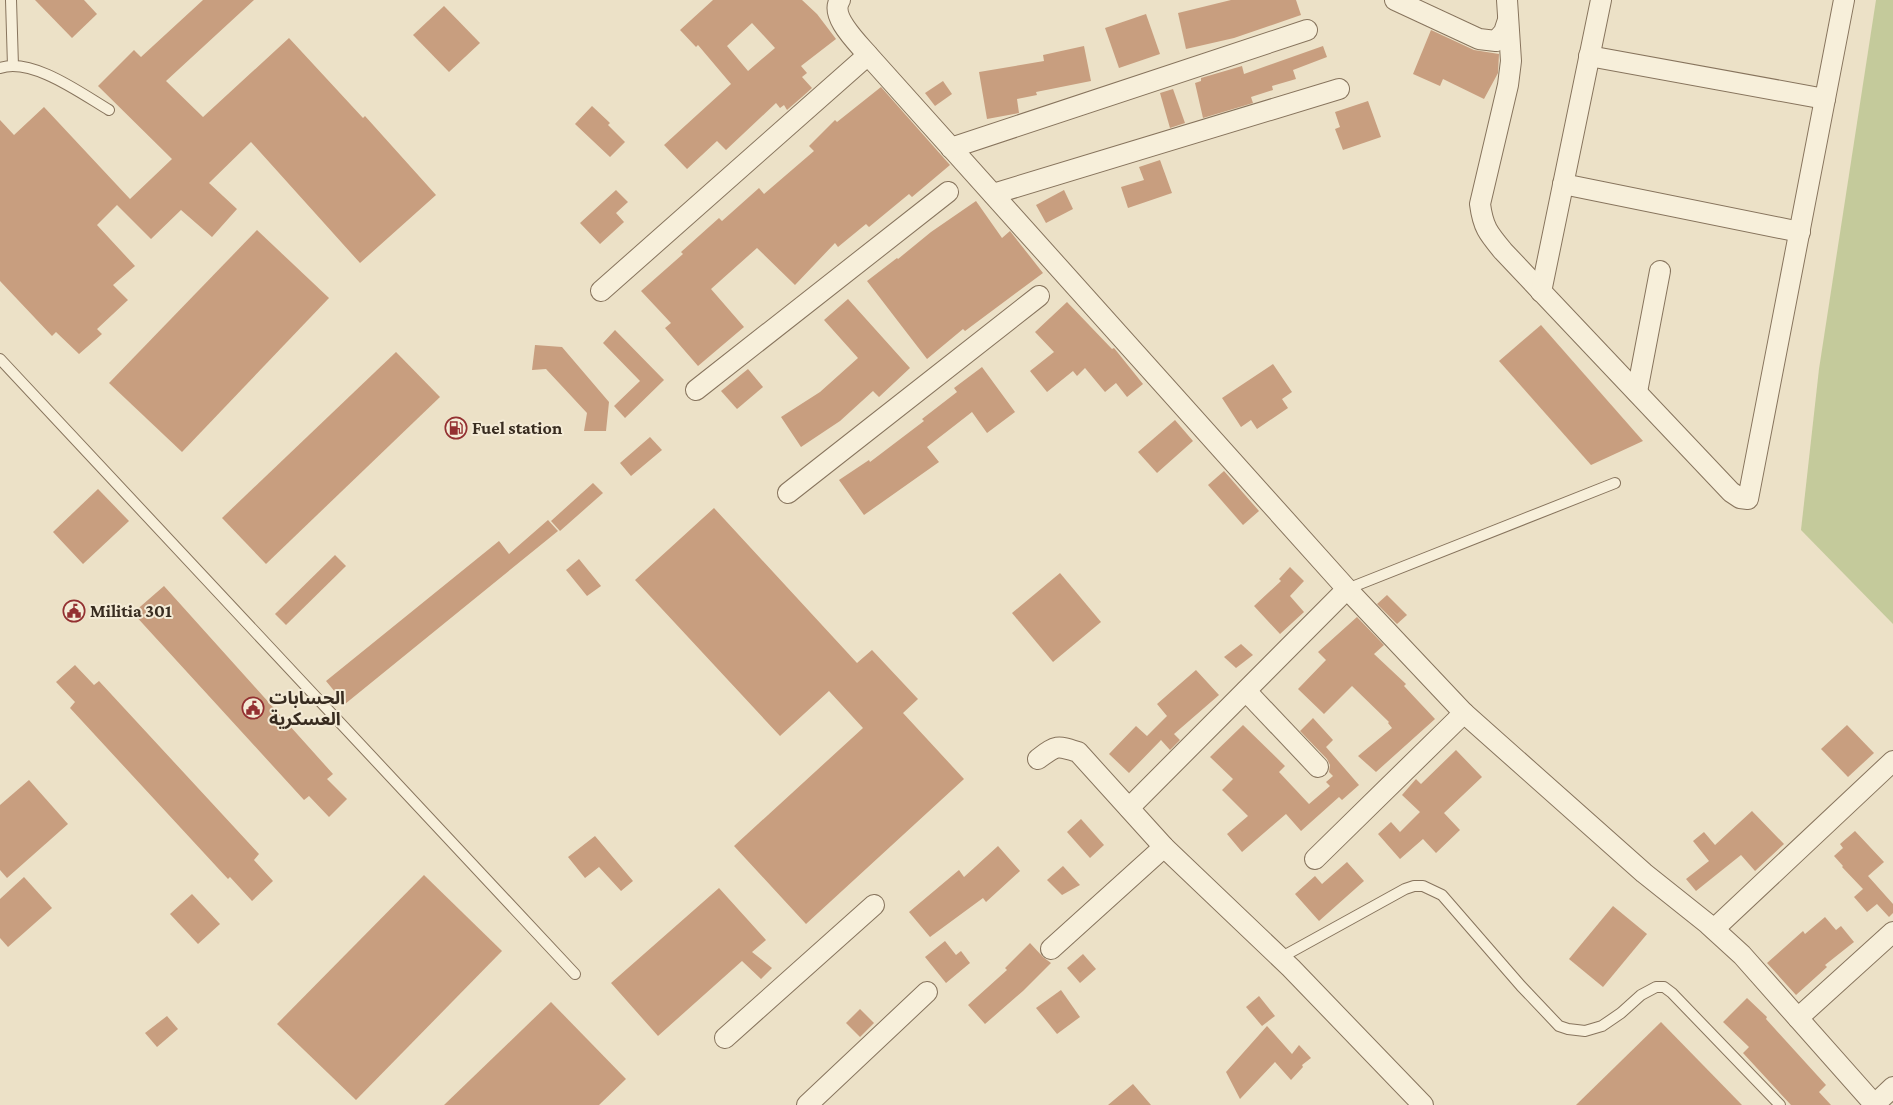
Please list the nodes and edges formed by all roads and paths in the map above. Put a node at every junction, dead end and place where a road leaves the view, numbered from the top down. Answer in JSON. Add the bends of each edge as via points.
{"nodes":[{"id":1,"x":11,"y":0,"type":"edge"},
{"id":2,"x":840,"y":0,"type":"edge"},
{"id":3,"x":1395,"y":0,"type":"edge"},
{"id":4,"x":1601,"y":0,"type":"edge"},
{"id":5,"x":1844,"y":0,"type":"edge"},
{"id":6,"x":1507,"y":10,"type":"edge"},
{"id":7,"x":1306,"y":30,"type":"dead end"},
{"id":8,"x":868,"y":55,"type":"junction"},
{"id":9,"x":1589,"y":56,"type":"junction"},
{"id":10,"x":13,"y":66,"type":"junction"},
{"id":11,"x":0,"y":68,"type":"edge"},
{"id":12,"x":1339,"y":89,"type":"dead end"},
{"id":13,"x":1825,"y":99,"type":"junction"},
{"id":14,"x":109,"y":110,"type":"dead end"},
{"id":15,"x":951,"y":148,"type":"junction"},
{"id":16,"x":1563,"y":184,"type":"junction"},
{"id":17,"x":948,"y":192,"type":"dead end"},
{"id":18,"x":993,"y":194,"type":"junction"},
{"id":19,"x":1800,"y":232,"type":"junction"},
{"id":20,"x":1660,"y":271,"type":"dead end"},
{"id":21,"x":601,"y":291,"type":"dead end"},
{"id":22,"x":1541,"y":292,"type":"junction"},
{"id":23,"x":1039,"y":296,"type":"dead end"},
{"id":24,"x":0,"y":359,"type":"edge"},
{"id":25,"x":696,"y":390,"type":"dead end"},
{"id":26,"x":1637,"y":392,"type":"junction"},
{"id":27,"x":1615,"y":483,"type":"dead end"},
{"id":28,"x":788,"y":493,"type":"dead end"},
{"id":29,"x":1347,"y":588,"type":"junction"},
{"id":30,"x":1246,"y":691,"type":"junction"},
{"id":31,"x":1464,"y":713,"type":"junction"},
{"id":32,"x":1038,"y":758,"type":"dead end"},
{"id":33,"x":1318,"y":767,"type":"dead end"},
{"id":34,"x":1891,"y":767,"type":"edge"},
{"id":35,"x":1129,"y":808,"type":"junction"},
{"id":36,"x":1164,"y":847,"type":"junction"},
{"id":37,"x":1315,"y":858,"type":"dead end"},
{"id":38,"x":874,"y":905,"type":"dead end"},
{"id":39,"x":1714,"y":929,"type":"junction"},
{"id":40,"x":1893,"y":932,"type":"edge"},
{"id":41,"x":1051,"y":949,"type":"dead end"},
{"id":42,"x":1280,"y":958,"type":"junction"},
{"id":43,"x":575,"y":974,"type":"dead end"},
{"id":44,"x":927,"y":992,"type":"dead end"},
{"id":45,"x":1798,"y":1018,"type":"junction"},
{"id":46,"x":725,"y":1038,"type":"dead end"},
{"id":47,"x":1893,"y":1088,"type":"edge"},
{"id":48,"x":807,"y":1105,"type":"edge"},
{"id":49,"x":1423,"y":1105,"type":"edge"},
{"id":50,"x":1780,"y":1105,"type":"edge"},
{"id":51,"x":1874,"y":1105,"type":"edge"}],
"edges":[{"from":1,"to":10,"type":"lane"},
{"from":2,"to":8,"type":"street","via":[[837,4],[840,19]]},
{"from":3,"to":6,"type":"street","via":[[1479,39],[1496,40],[1504,32]]},
{"from":4,"to":9,"type":"street"},
{"from":5,"to":13,"type":"street"},
{"from":6,"to":22,"type":"street","via":[[1511,61],[1508,85],[1480,204],[1487,232]]},
{"from":7,"to":15,"type":"street"},
{"from":8,"to":15,"type":"street"},
{"from":8,"to":21,"type":"street"},
{"from":9,"to":13,"type":"street"},
{"from":9,"to":16,"type":"street"},
{"from":10,"to":11,"type":"lane"},
{"from":10,"to":14,"type":"lane","via":[[49,75]]},
{"from":12,"to":18,"type":"street"},
{"from":13,"to":19,"type":"street"},
{"from":15,"to":18,"type":"street"},
{"from":16,"to":19,"type":"street"},
{"from":16,"to":22,"type":"street"},
{"from":17,"to":25,"type":"street"},
{"from":18,"to":29,"type":"street"},
{"from":19,"to":26,"type":"street","via":[[1748,499],[1731,492]]},
{"from":20,"to":26,"type":"street"},
{"from":22,"to":26,"type":"street"},
{"from":23,"to":28,"type":"street"},
{"from":24,"to":43,"type":"lane"},
{"from":27,"to":29,"type":"lane"},
{"from":29,"to":30,"type":"street"},
{"from":29,"to":31,"type":"street"},
{"from":30,"to":33,"type":"street"},
{"from":30,"to":35,"type":"street"},
{"from":31,"to":37,"type":"street"},
{"from":31,"to":39,"type":"street","via":[[1644,873]]},
{"from":32,"to":35,"type":"street","via":[[1054,747],[1078,752]]},
{"from":34,"to":39,"type":"street"},
{"from":35,"to":36,"type":"street"},
{"from":36,"to":41,"type":"street"},
{"from":36,"to":42,"type":"street"},
{"from":38,"to":46,"type":"street"},
{"from":39,"to":45,"type":"street","via":[[1742,955]]},
{"from":40,"to":45,"type":"street"},
{"from":42,"to":49,"type":"street"},
{"from":42,"to":50,"type":"lane","via":[[1405,889],[1423,886],[1442,895],[1559,1026],[1585,1031],[1602,1026],[1641,994],[1656,987],[1664,988]]},
{"from":44,"to":48,"type":"street"},
{"from":45,"to":51,"type":"street"},
{"from":47,"to":51,"type":"street"}]}
